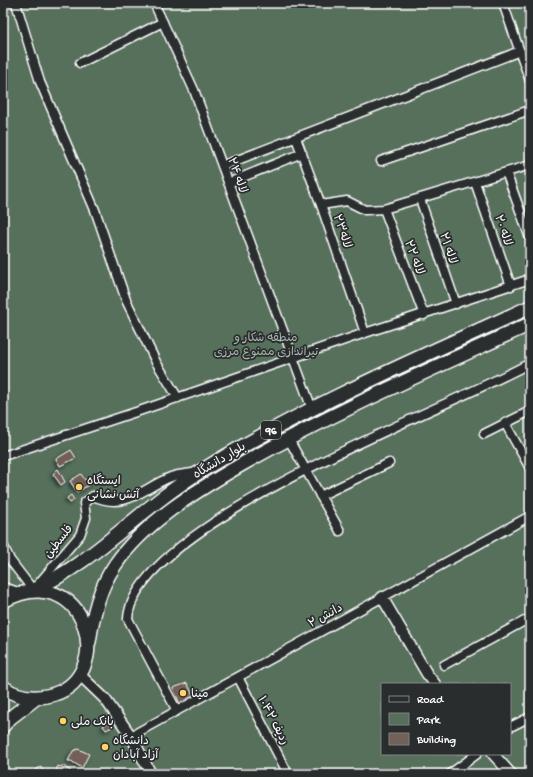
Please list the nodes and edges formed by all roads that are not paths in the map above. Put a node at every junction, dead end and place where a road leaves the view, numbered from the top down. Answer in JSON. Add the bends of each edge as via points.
{"nodes":[{"id":1,"x":16,"y":3,"type":"edge"},
{"id":2,"x":154,"y":3,"type":"edge"},
{"id":3,"x":503,"y":3,"type":"edge"},
{"id":4,"x":163,"y":22,"type":"junction"},
{"id":5,"x":520,"y":51,"type":"junction"},
{"id":6,"x":80,"y":63,"type":"dead end"},
{"id":7,"x":530,"y":81,"type":"edge"},
{"id":8,"x":530,"y":110,"type":"edge"},
{"id":9,"x":296,"y":138,"type":"junction"},
{"id":10,"x":302,"y":153,"type":"junction"},
{"id":11,"x":380,"y":161,"type":"dead end"},
{"id":12,"x":530,"y":165,"type":"edge"},
{"id":13,"x":222,"y":166,"type":"junction"},
{"id":14,"x":506,"y":172,"type":"junction"},
{"id":15,"x":475,"y":182,"type":"junction"},
{"id":16,"x":228,"y":183,"type":"junction"},
{"id":17,"x":420,"y":199,"type":"junction"},
{"id":18,"x":321,"y":205,"type":"junction"},
{"id":19,"x":384,"y":209,"type":"junction"},
{"id":20,"x":530,"y":238,"type":"edge"},
{"id":21,"x":530,"y":279,"type":"edge"},
{"id":22,"x":511,"y":286,"type":"junction"},
{"id":23,"x":456,"y":304,"type":"junction"},
{"id":24,"x":530,"y":306,"type":"edge"},
{"id":25,"x":424,"y":315,"type":"junction"},
{"id":26,"x":530,"y":324,"type":"edge"},
{"id":27,"x":365,"y":332,"type":"junction"},
{"id":28,"x":292,"y":358,"type":"junction"},
{"id":29,"x":530,"y":363,"type":"edge"},
{"id":30,"x":178,"y":398,"type":"junction"},
{"id":31,"x":312,"y":408,"type":"junction"},
{"id":32,"x":530,"y":410,"type":"edge"},
{"id":33,"x":505,"y":423,"type":"junction"},
{"id":34,"x":484,"y":434,"type":"dead end"},
{"id":35,"x":288,"y":438,"type":"junction"},
{"id":36,"x":3,"y":456,"type":"edge"},
{"id":37,"x":389,"y":463,"type":"dead end"},
{"id":38,"x":530,"y":468,"type":"edge"},
{"id":39,"x":306,"y":471,"type":"junction"},
{"id":40,"x":198,"y":472,"type":"junction"},
{"id":41,"x":320,"y":496,"type":"junction"},
{"id":42,"x":530,"y":516,"type":"edge"},
{"id":43,"x":340,"y":531,"type":"dead end"},
{"id":44,"x":3,"y":545,"type":"edge"},
{"id":45,"x":3,"y":588,"type":"edge"},
{"id":46,"x":33,"y":590,"type":"junction"},
{"id":47,"x":18,"y":593,"type":"junction"},
{"id":48,"x":382,"y":597,"type":"junction"},
{"id":49,"x":3,"y":601,"type":"edge"},
{"id":50,"x":530,"y":618,"type":"edge"},
{"id":51,"x":89,"y":642,"type":"junction"},
{"id":52,"x":444,"y":665,"type":"dead end"},
{"id":53,"x":79,"y":674,"type":"junction"},
{"id":54,"x":238,"y":677,"type":"junction"},
{"id":55,"x":434,"y":683,"type":"edge"},
{"id":56,"x":3,"y":687,"type":"edge"},
{"id":57,"x":36,"y":698,"type":"junction"},
{"id":58,"x":177,"y":711,"type":"junction"},
{"id":59,"x":530,"y":716,"type":"edge"},
{"id":60,"x":3,"y":726,"type":"edge"},
{"id":61,"x":511,"y":726,"type":"edge"},
{"id":62,"x":131,"y":736,"type":"junction"},
{"id":63,"x":476,"y":755,"type":"edge"},
{"id":64,"x":494,"y":755,"type":"edge"},
{"id":65,"x":151,"y":774,"type":"edge"},
{"id":66,"x":288,"y":774,"type":"edge"},
{"id":67,"x":450,"y":774,"type":"edge"},
{"id":68,"x":511,"y":774,"type":"edge"}],
"edges":[{"from":1,"to":30,"type":"street","via":[[40,82],[92,203],[126,300],[156,362]]},
{"from":2,"to":4,"type":"street","name":"لاله ۲۴"},
{"from":3,"to":5,"type":"street"},
{"from":4,"to":6,"type":"street"},
{"from":4,"to":13,"type":"street","name":"لاله ۲۴","via":[[194,90]]},
{"from":5,"to":7,"type":"street"},
{"from":5,"to":9,"type":"street"},
{"from":8,"to":11,"type":"street"},
{"from":9,"to":10,"type":"street","name":"لاله۲۳"},
{"from":9,"to":13,"type":"street"},
{"from":10,"to":16,"type":"street"},
{"from":10,"to":18,"type":"street","name":"لاله۲۳"},
{"from":12,"to":14,"type":"street"},
{"from":13,"to":16,"type":"street","name":"لاله ۲۴"},
{"from":14,"to":15,"type":"street"},
{"from":14,"to":20,"type":"street"},
{"from":15,"to":17,"type":"street"},
{"from":15,"to":22,"type":"street","name":"لاله ۲۰"},
{"from":16,"to":28,"type":"street","name":"لاله ۲۴"},
{"from":17,"to":19,"type":"street"},
{"from":17,"to":23,"type":"street","name":"لاله ۲۱"},
{"from":18,"to":19,"type":"street","via":[[347,201],[365,210]]},
{"from":18,"to":27,"type":"street","name":"لاله۲۳"},
{"from":19,"to":25,"type":"street","name":"لاله ۲۲"},
{"from":21,"to":22,"type":"street"},
{"from":22,"to":23,"type":"street"},
{"from":23,"to":25,"type":"street"},
{"from":24,"to":31,"type":"main road","name":"بلوار دانشگاه","number":"96"},
{"from":25,"to":27,"type":"street"},
{"from":26,"to":35,"type":"main road","name":"بلوار دانشگاه","number":"96","via":[[350,406]]},
{"from":27,"to":28,"type":"street"},
{"from":28,"to":30,"type":"street"},
{"from":28,"to":31,"type":"street","name":"لاله ۲۴"},
{"from":29,"to":39,"type":"street","via":[[363,441]]},
{"from":30,"to":36,"type":"street"},
{"from":31,"to":40,"type":"main road","name":"بلوار دانشگاه","number":"96"},
{"from":32,"to":33,"type":"street"},
{"from":33,"to":34,"type":"street"},
{"from":33,"to":38,"type":"street"},
{"from":35,"to":39,"type":"street"},
{"from":35,"to":51,"type":"main road","name":"بلوار دانشگاه","number":"96","via":[[206,486],[146,531],[127,550],[114,566],[103,588]]},
{"from":37,"to":41,"type":"street"},
{"from":39,"to":41,"type":"street"},
{"from":39,"to":58,"type":"street","via":[[230,511],[187,542],[146,579],[133,596],[128,619]]},
{"from":40,"to":46,"type":"main road","name":"بلوار دانشگاه","number":"96","via":[[171,490],[73,568]]},
{"from":40,"to":46,"type":"street","name":"فلسطین","via":[[172,476],[126,500],[106,502],[93,496],[84,503],[86,518],[80,535]]},
{"from":41,"to":43,"type":"street"},
{"from":42,"to":48,"type":"street","name":"دانش ۲"},
{"from":44,"to":46,"type":"street","via":[[10,560]]},
{"from":45,"to":47,"type":"street"},
{"from":46,"to":47,"type":"main road","number":"96"},
{"from":46,"to":51,"type":"main road","number":"96","via":[[50,592],[65,599],[86,626]]},
{"from":47,"to":49,"type":"main road","number":"96"},
{"from":48,"to":54,"type":"street","name":"دانش ۲"},
{"from":48,"to":55,"type":"street"},
{"from":50,"to":52,"type":"street"},
{"from":51,"to":53,"type":"main road","number":"96","via":[[86,659]]},
{"from":53,"to":57,"type":"main road","number":"96","via":[[68,687],[53,695]]},
{"from":53,"to":62,"type":"street","via":[[105,699]]},
{"from":54,"to":58,"type":"street","name":"دانش ۲"},
{"from":54,"to":66,"type":"street","name":"ردیف ۱۰۴۲"},
{"from":56,"to":57,"type":"main road","number":"96","via":[[20,696]]},
{"from":57,"to":60,"type":"main road","number":"96"},
{"from":58,"to":62,"type":"street","name":"دانش ۲"},
{"from":59,"to":61,"type":"street"},
{"from":62,"to":65,"type":"street"},
{"from":63,"to":67,"type":"street"},
{"from":64,"to":68,"type":"street"}]}
